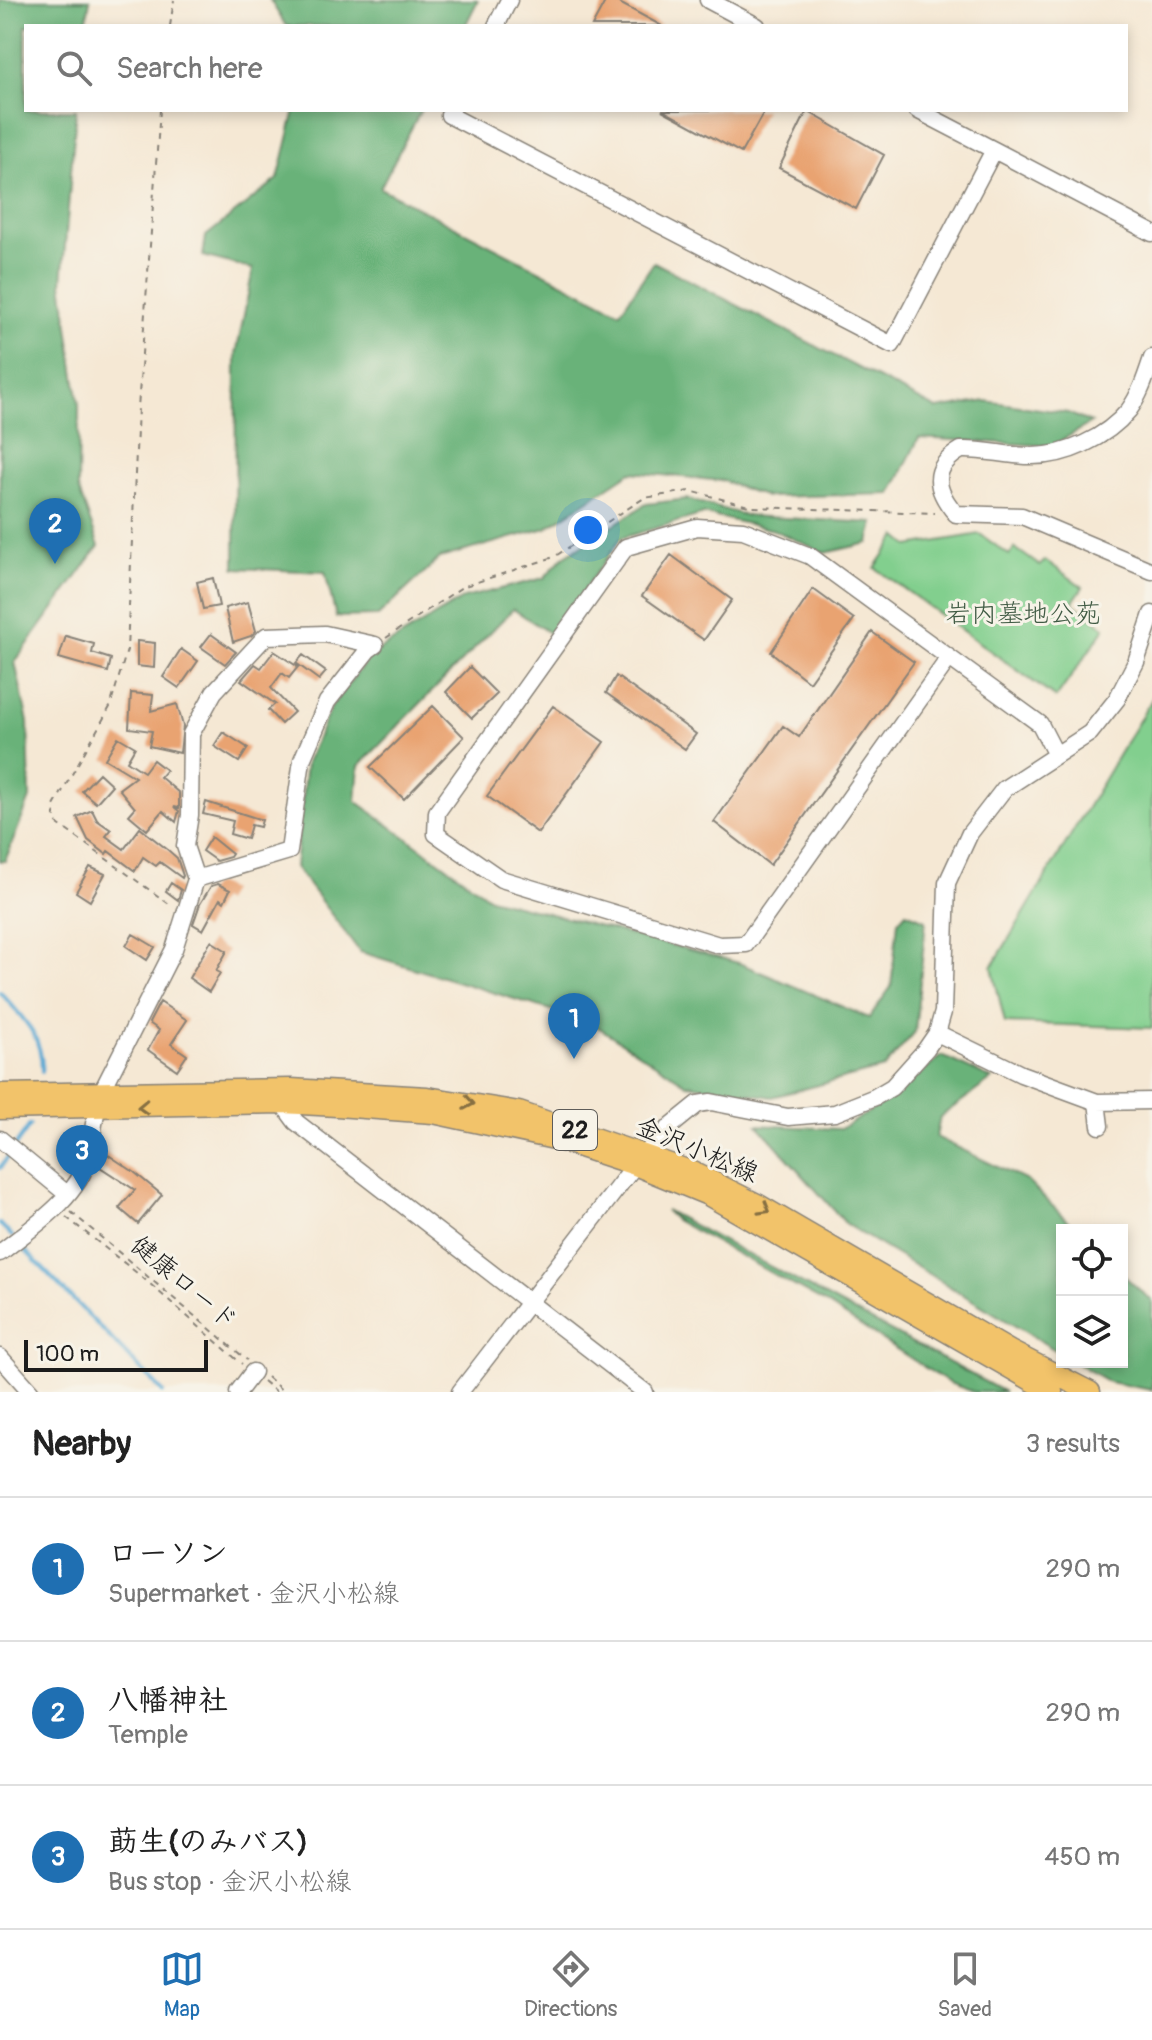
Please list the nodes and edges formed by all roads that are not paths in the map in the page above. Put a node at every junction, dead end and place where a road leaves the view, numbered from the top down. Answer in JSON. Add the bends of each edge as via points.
{"nodes":[{"id":1,"x":509,"y":0,"type":"edge"},
{"id":2,"x":708,"y":0,"type":"edge"},
{"id":3,"x":497,"y":24,"type":"edge"},
{"id":4,"x":753,"y":24,"type":"edge"},
{"id":5,"x":451,"y":112,"type":"edge"},
{"id":6,"x":921,"y":112,"type":"edge"},
{"id":7,"x":994,"y":150,"type":"junction"},
{"id":8,"x":1152,"y":233,"type":"edge"},
{"id":9,"x":1152,"y":358,"type":"edge"},
{"id":10,"x":1152,"y":571,"type":"edge"},
{"id":11,"x":1152,"y":614,"type":"edge"},
{"id":12,"x":949,"y":658,"type":"junction"},
{"id":13,"x":1056,"y":755,"type":"junction"},
{"id":14,"x":196,"y":879,"type":"junction"},
{"id":15,"x":937,"y":1033,"type":"junction"},
{"id":16,"x":0,"y":1094,"type":"edge"},
{"id":17,"x":99,"y":1100,"type":"junction"},
{"id":18,"x":1152,"y":1101,"type":"edge"},
{"id":19,"x":1097,"y":1102,"type":"junction"},
{"id":20,"x":282,"y":1103,"type":"junction"},
{"id":21,"x":0,"y":1109,"type":"edge"},
{"id":22,"x":1100,"y":1126,"type":"dead end"},
{"id":23,"x":8,"y":1145,"type":"edge"},
{"id":24,"x":640,"y":1160,"type":"junction"},
{"id":25,"x":61,"y":1202,"type":"junction"},
{"id":26,"x":10,"y":1244,"type":"edge"},
{"id":27,"x":528,"y":1302,"type":"junction"},
{"id":28,"x":0,"y":1357,"type":"edge"},
{"id":29,"x":254,"y":1369,"type":"road end"},
{"id":30,"x":31,"y":1392,"type":"edge"},
{"id":31,"x":238,"y":1392,"type":"edge"},
{"id":32,"x":460,"y":1392,"type":"edge"},
{"id":33,"x":645,"y":1392,"type":"edge"},
{"id":34,"x":1052,"y":1392,"type":"edge"},
{"id":35,"x":1090,"y":1392,"type":"edge"}],
"edges":[{"from":1,"to":3,"type":"street"},
{"from":2,"to":4,"type":"street"},
{"from":5,"to":7,"type":"street","via":[[892,345]]},
{"from":6,"to":7,"type":"street"},
{"from":7,"to":8,"type":"street"},
{"from":9,"to":10,"type":"street","via":[[1130,408],[1114,426],[1049,456],[961,450],[939,472],[939,486],[956,514],[1022,516]]},
{"from":11,"to":13,"type":"street","via":[[1117,699],[1090,733]]},
{"from":12,"to":12,"type":"street","via":[[810,556],[743,530],[697,527],[626,547],[437,812],[436,834],[501,879],[719,945],[746,944]]},
{"from":12,"to":13,"type":"street","via":[[1040,724]]},
{"from":13,"to":15,"type":"street","via":[[1004,789],[970,833],[947,883],[943,1012]]},
{"from":14,"to":14,"type":"street","via":[[185,846],[191,734],[214,692],[266,636],[325,634],[375,645],[327,702],[302,760],[289,851]]},
{"from":14,"to":17,"type":"street","via":[[174,949]]},
{"from":15,"to":19,"type":"street","via":[[1021,1074]]},
{"from":15,"to":24,"type":"street","via":[[892,1087],[875,1097],[835,1113],[788,1117],[698,1104]]},
{"from":16,"to":17,"type":"main road","name":"金沢小松線","number":"22"},
{"from":20,"to":17,"type":"main road","name":"金沢小松線","number":"22","one_way":true},
{"from":17,"to":21,"type":"main road","name":"金沢小松線","number":"22"},
{"from":17,"to":24,"type":"main road","name":"金沢小松線","number":"22","one_way":true,"via":[[291,1089],[427,1097],[519,1112]]},
{"from":17,"to":25,"type":"street","via":[[87,1162]]},
{"from":18,"to":19,"type":"street"},
{"from":19,"to":22,"type":"street"},
{"from":20,"to":24,"type":"main road","name":"金沢小松線","number":"22","via":[[433,1113]]},
{"from":20,"to":27,"type":"street","via":[[296,1122]]},
{"from":23,"to":25,"type":"street"},
{"from":24,"to":27,"type":"street"},
{"from":24,"to":34,"type":"main road","name":"金沢小松線","number":"22"},
{"from":24,"to":35,"type":"main road","name":"金沢小松線","number":"22","one_way":true,"via":[[693,1172],[757,1204]]},
{"from":25,"to":26,"type":"street"},
{"from":27,"to":32,"type":"street"},
{"from":27,"to":33,"type":"street"},
{"from":28,"to":30,"type":"street"},
{"from":29,"to":31,"type":"street"}]}
